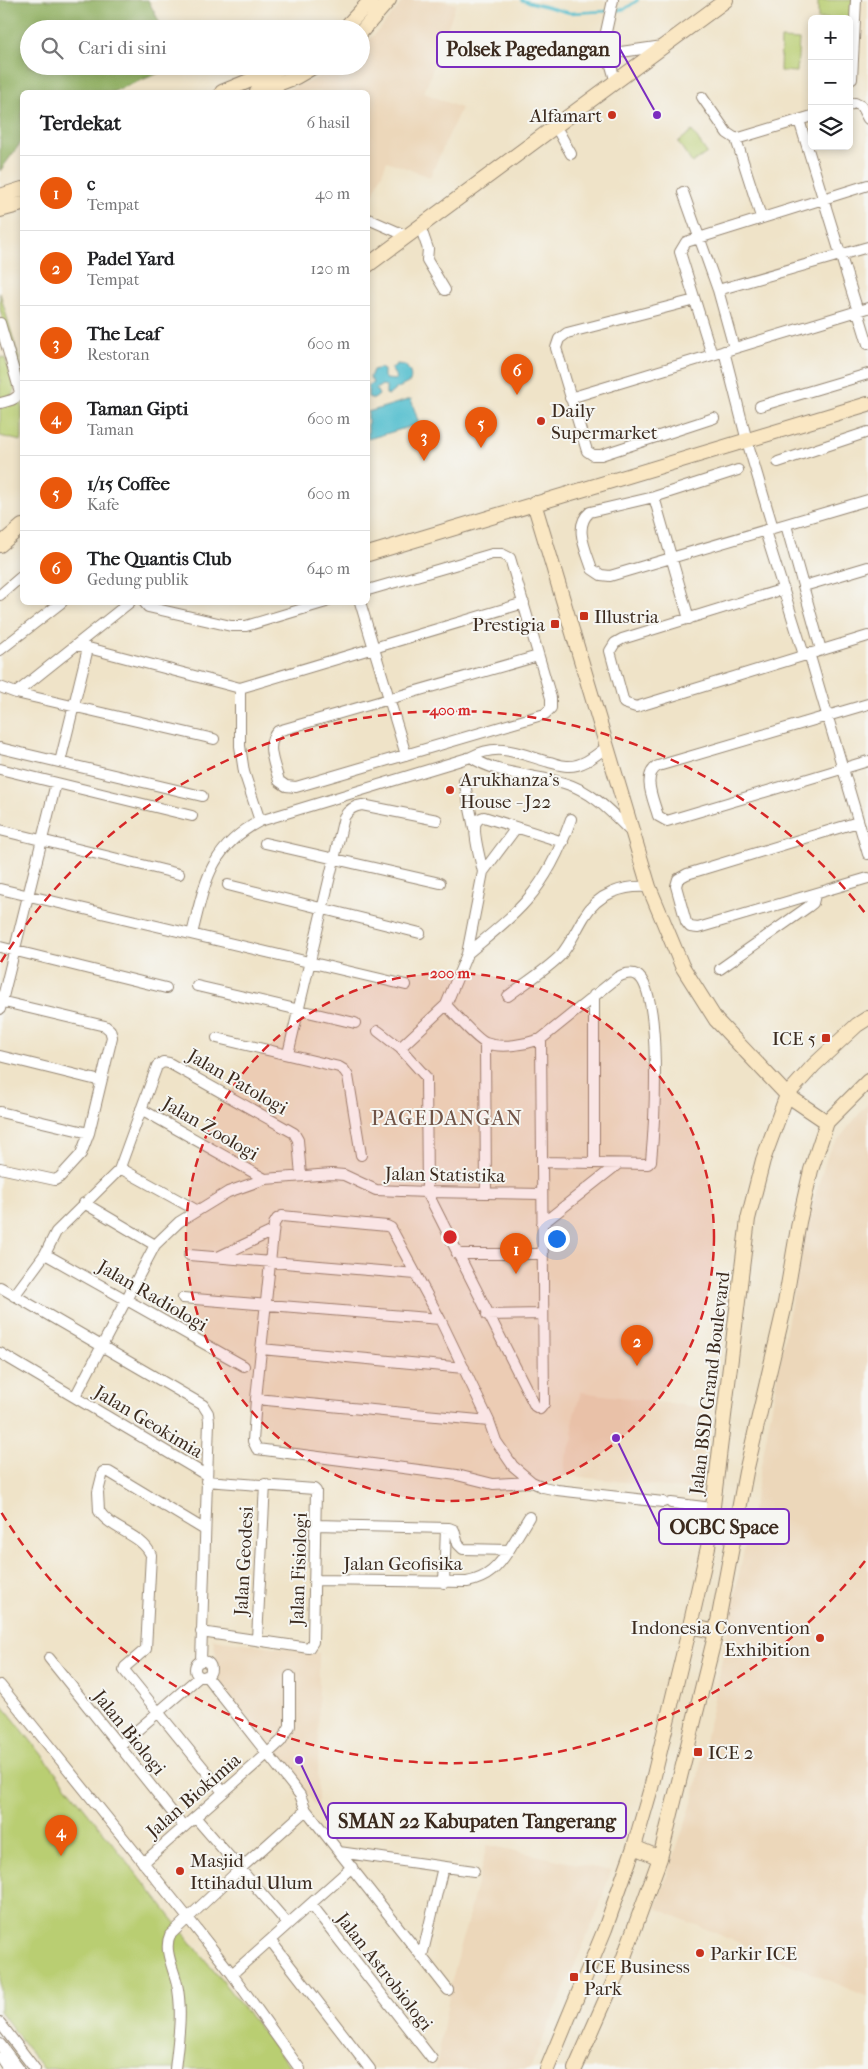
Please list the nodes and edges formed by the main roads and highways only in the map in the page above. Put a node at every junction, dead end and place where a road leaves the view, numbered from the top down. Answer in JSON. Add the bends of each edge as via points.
{"nodes":[{"id":1,"x":371,"y":0,"type":"edge"},
{"id":2,"x":389,"y":0,"type":"edge"},
{"id":3,"x":726,"y":0,"type":"edge"},
{"id":4,"x":352,"y":20,"type":"edge"},
{"id":5,"x":370,"y":22,"type":"edge"},
{"id":6,"x":263,"y":75,"type":"edge"},
{"id":7,"x":299,"y":75,"type":"edge"},
{"id":8,"x":227,"y":90,"type":"edge"},
{"id":9,"x":262,"y":90,"type":"edge"},
{"id":10,"x":20,"y":190,"type":"edge"},
{"id":11,"x":0,"y":196,"type":"edge"},
{"id":12,"x":20,"y":205,"type":"edge"},
{"id":13,"x":0,"y":210,"type":"edge"},
{"id":14,"x":370,"y":264,"type":"edge"},
{"id":15,"x":868,"y":404,"type":"edge"},
{"id":16,"x":534,"y":503,"type":"junction"},
{"id":17,"x":20,"y":528,"type":"edge"},
{"id":18,"x":0,"y":545,"type":"edge"},
{"id":19,"x":370,"y":553,"type":"edge"},
{"id":20,"x":868,"y":1018,"type":"edge"},
{"id":21,"x":868,"y":1081,"type":"edge"},
{"id":22,"x":787,"y":1095,"type":"junction"},
{"id":23,"x":827,"y":1122,"type":"junction"},
{"id":24,"x":690,"y":1626,"type":"junction"},
{"id":25,"x":716,"y":1632,"type":"junction"},
{"id":26,"x":634,"y":1847,"type":"junction"},
{"id":27,"x":660,"y":1858,"type":"junction"},
{"id":28,"x":546,"y":2069,"type":"edge"},
{"id":29,"x":575,"y":2069,"type":"edge"}],
"edges":[{"from":1,"to":4,"type":"main road"},
{"from":2,"to":5,"type":"main road"},
{"from":3,"to":14,"type":"main road"},
{"from":6,"to":8,"type":"main road"},
{"from":7,"to":9,"type":"main road"},
{"from":10,"to":11,"type":"main road"},
{"from":12,"to":13,"type":"main road"},
{"from":15,"to":16,"type":"main road"},
{"from":16,"to":19,"type":"main road"},
{"from":16,"to":22,"type":"main road","via":[[650,888],[682,966],[716,1020]]},
{"from":17,"to":18,"type":"main road"},
{"from":20,"to":22,"type":"main road","name":"Jalan BSD Grand Boulevard","via":[[814,1065]]},
{"from":21,"to":23,"type":"main road"},
{"from":22,"to":23,"type":"main road"},
{"from":22,"to":24,"type":"main road","name":"Jalan BSD Grand Boulevard","via":[[763,1160],[748,1219],[708,1547]]},
{"from":23,"to":25,"type":"main road","via":[[806,1188]]},
{"from":24,"to":25,"type":"main road"},
{"from":24,"to":26,"type":"main road","name":"Jalan BSD Grand Boulevard","via":[[652,1788]]},
{"from":25,"to":27,"type":"main road"},
{"from":26,"to":27,"type":"main road"},
{"from":26,"to":28,"type":"main road","name":"Jalan BSD Grand Boulevard","via":[[605,1929]]},
{"from":27,"to":29,"type":"main road","via":[[621,1965]]}]}
